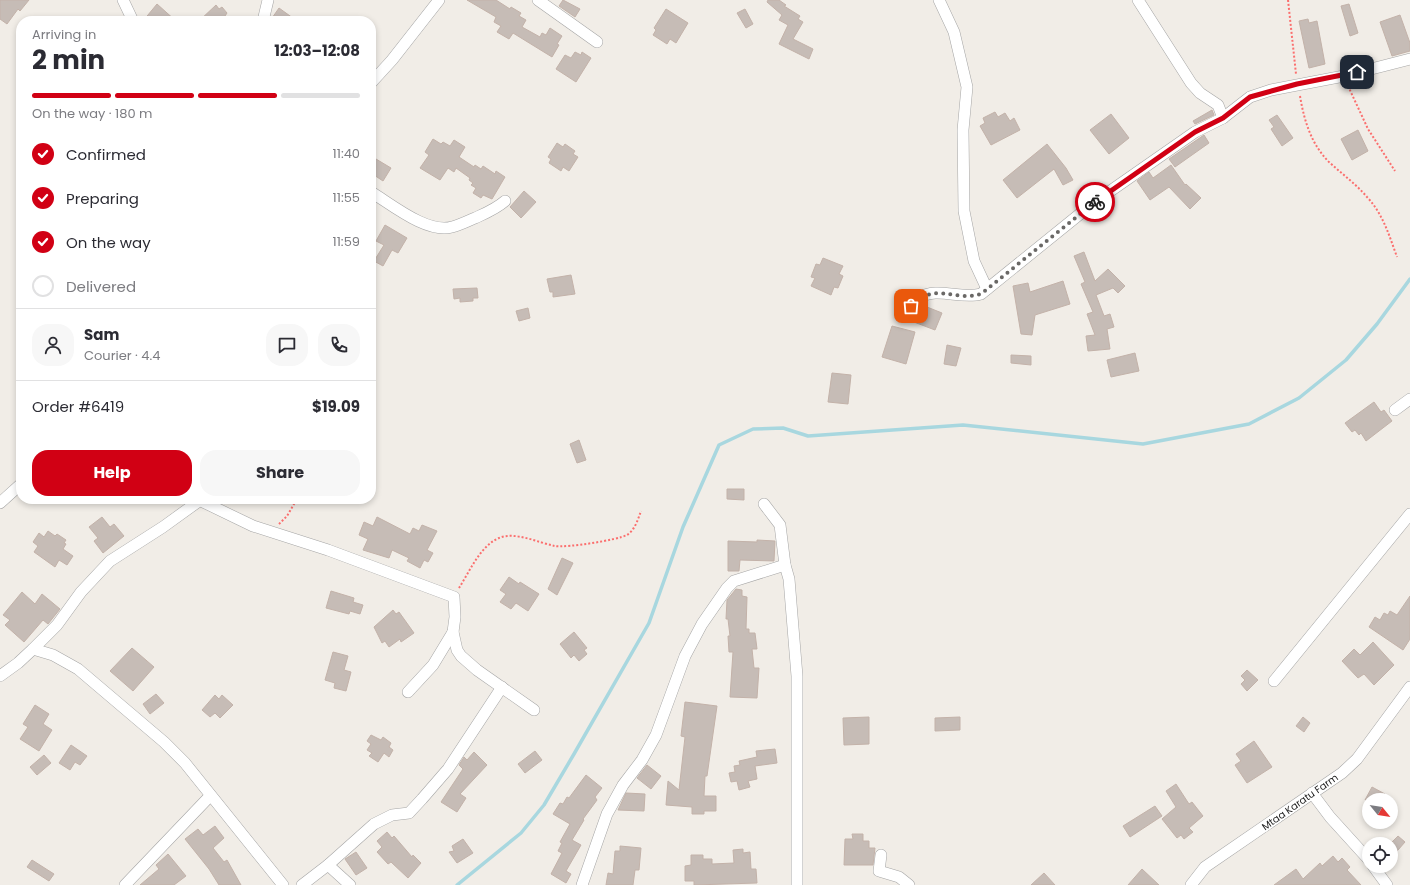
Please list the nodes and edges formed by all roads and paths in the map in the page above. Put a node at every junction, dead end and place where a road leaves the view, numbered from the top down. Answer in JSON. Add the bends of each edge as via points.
{"nodes":[{"id":1,"x":123,"y":0,"type":"edge"},
{"id":2,"x":268,"y":0,"type":"edge"},
{"id":3,"x":440,"y":0,"type":"edge"},
{"id":4,"x":538,"y":0,"type":"edge"},
{"id":5,"x":940,"y":0,"type":"edge"},
{"id":6,"x":1138,"y":0,"type":"edge"},
{"id":7,"x":1288,"y":0,"type":"edge"},
{"id":8,"x":131,"y":16,"type":"edge"},
{"id":9,"x":263,"y":16,"type":"edge"},
{"id":10,"x":597,"y":42,"type":"dead end"},
{"id":11,"x":1410,"y":59,"type":"edge"},
{"id":12,"x":1344,"y":76,"type":"junction"},
{"id":13,"x":376,"y":78,"type":"edge"},
{"id":14,"x":1297,"y":84,"type":"junction"},
{"id":15,"x":1223,"y":118,"type":"junction"},
{"id":16,"x":1394,"y":171,"type":"dead end"},
{"id":17,"x":376,"y":195,"type":"edge"},
{"id":18,"x":505,"y":201,"type":"dead end"},
{"id":19,"x":1397,"y":257,"type":"dead end"},
{"id":20,"x":987,"y":289,"type":"junction"},
{"id":21,"x":904,"y":314,"type":"dead end"},
{"id":22,"x":1410,"y":399,"type":"edge"},
{"id":23,"x":1395,"y":410,"type":"dead end"},
{"id":24,"x":16,"y":489,"type":"edge"},
{"id":25,"x":0,"y":503,"type":"edge"},
{"id":26,"x":193,"y":504,"type":"edge"},
{"id":27,"x":206,"y":504,"type":"edge"},
{"id":28,"x":294,"y":504,"type":"edge"},
{"id":29,"x":764,"y":504,"type":"dead end"},
{"id":30,"x":641,"y":511,"type":"dead end"},
{"id":31,"x":1410,"y":514,"type":"edge"},
{"id":32,"x":271,"y":533,"type":"junction"},
{"id":33,"x":785,"y":565,"type":"junction"},
{"id":34,"x":454,"y":597,"type":"junction"},
{"id":35,"x":453,"y":632,"type":"junction"},
{"id":36,"x":33,"y":649,"type":"junction"},
{"id":37,"x":0,"y":676,"type":"edge"},
{"id":38,"x":1274,"y":681,"type":"dead end"},
{"id":39,"x":502,"y":687,"type":"junction"},
{"id":40,"x":1410,"y":687,"type":"edge"},
{"id":41,"x":408,"y":692,"type":"dead end"},
{"id":42,"x":534,"y":710,"type":"dead end"},
{"id":43,"x":1312,"y":793,"type":"junction"},
{"id":44,"x":210,"y":796,"type":"junction"},
{"id":45,"x":1362,"y":852,"type":"edge"},
{"id":46,"x":881,"y":855,"type":"dead end"},
{"id":47,"x":328,"y":865,"type":"junction"},
{"id":48,"x":1378,"y":873,"type":"edge"},
{"id":49,"x":125,"y":885,"type":"edge"},
{"id":50,"x":283,"y":885,"type":"edge"},
{"id":51,"x":302,"y":885,"type":"edge"},
{"id":52,"x":350,"y":885,"type":"edge"},
{"id":53,"x":582,"y":885,"type":"edge"},
{"id":54,"x":798,"y":885,"type":"edge"},
{"id":55,"x":909,"y":885,"type":"edge"},
{"id":56,"x":1191,"y":885,"type":"edge"},
{"id":57,"x":1387,"y":885,"type":"edge"}],
"edges":[{"from":1,"to":8,"type":"street"},
{"from":2,"to":9,"type":"street"},
{"from":3,"to":13,"type":"street"},
{"from":4,"to":10,"type":"street"},
{"from":5,"to":20,"type":"street","via":[[954,32],[966,87],[963,130],[964,212],[974,261]]},
{"from":6,"to":15,"type":"street","via":[[1191,83],[1200,93],[1218,104]]},
{"from":7,"to":14,"type":"path"},
{"from":11,"to":12,"type":"street"},
{"from":12,"to":14,"type":"street"},
{"from":12,"to":16,"type":"path","via":[[1368,129]]},
{"from":14,"to":15,"type":"street","via":[[1250,97]]},
{"from":14,"to":19,"type":"path","via":[[1305,121],[1316,146],[1328,161],[1368,198],[1384,220]]},
{"from":15,"to":20,"type":"street","via":[[1195,132],[1096,201]]},
{"from":17,"to":18,"type":"street","via":[[421,223],[440,228],[451,228],[466,222]]},
{"from":20,"to":21,"type":"street","via":[[973,296],[933,292],[919,298]]},
{"from":22,"to":23,"type":"street"},
{"from":24,"to":25,"type":"street"},
{"from":26,"to":36,"type":"street","via":[[163,527],[110,560],[81,592],[57,625]]},
{"from":27,"to":32,"type":"street"},
{"from":28,"to":32,"type":"path"},
{"from":29,"to":33,"type":"street","via":[[780,525]]},
{"from":30,"to":34,"type":"path","via":[[635,527],[628,534],[593,543],[557,547],[510,536],[498,538],[482,551]]},
{"from":31,"to":38,"type":"street"},
{"from":32,"to":34,"type":"street","via":[[328,550]]},
{"from":33,"to":53,"type":"street","via":[[734,581],[702,624],[685,656],[656,735],[607,814]]},
{"from":33,"to":54,"type":"street","via":[[789,579],[796,676]]},
{"from":34,"to":35,"type":"street"},
{"from":35,"to":39,"type":"street","via":[[457,650],[464,660]]},
{"from":35,"to":41,"type":"street","via":[[433,665]]},
{"from":36,"to":37,"type":"street"},
{"from":36,"to":44,"type":"street","via":[[53,655],[78,669],[164,742],[185,763]]},
{"from":39,"to":42,"type":"street"},
{"from":39,"to":47,"type":"street","via":[[448,769],[409,813],[392,815],[374,824]]},
{"from":40,"to":43,"type":"street","name":"Mtaa Karatu Farm","via":[[1357,759],[1332,782]]},
{"from":43,"to":45,"type":"street","via":[[1330,818]]},
{"from":43,"to":56,"type":"street","name":"Mtaa Karatu Farm","via":[[1205,867]]},
{"from":44,"to":49,"type":"street"},
{"from":44,"to":50,"type":"street"},
{"from":46,"to":55,"type":"street","via":[[879,871],[899,877]]},
{"from":47,"to":51,"type":"street"},
{"from":47,"to":52,"type":"street"},
{"from":48,"to":57,"type":"street"}]}
